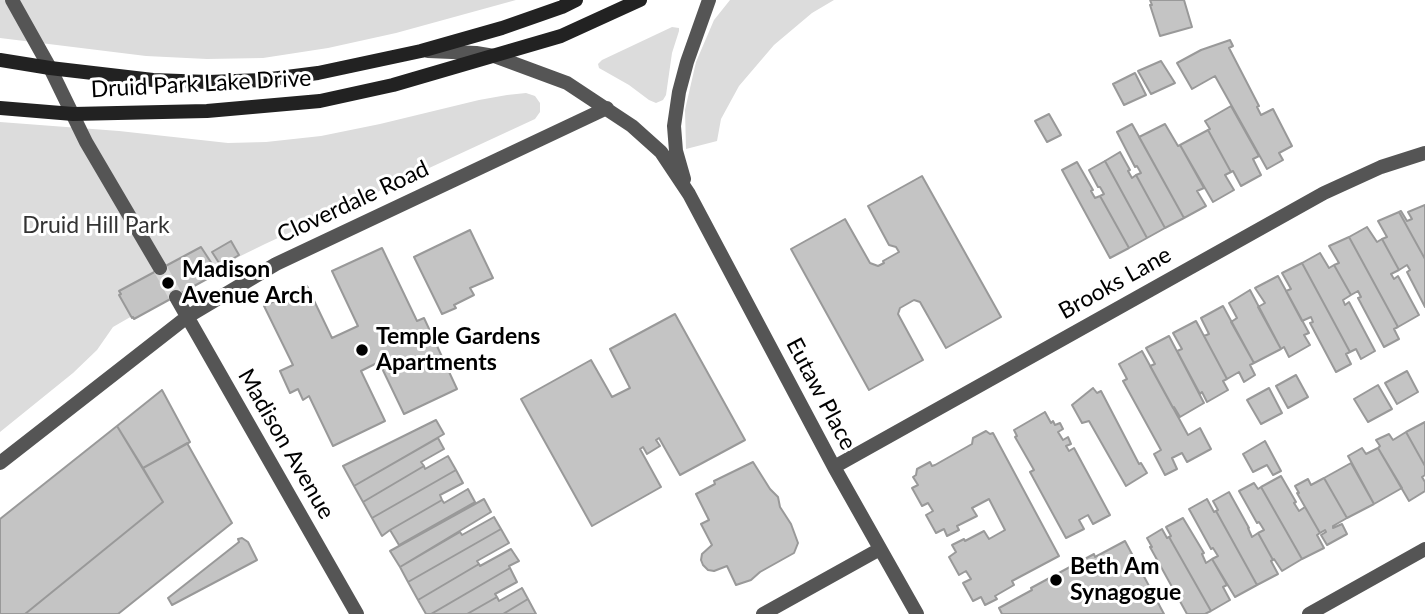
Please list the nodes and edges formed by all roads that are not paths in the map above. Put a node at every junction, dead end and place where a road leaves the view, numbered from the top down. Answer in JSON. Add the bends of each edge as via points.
{"nodes":[{"id":1,"x":12,"y":0,"type":"edge"},
{"id":2,"x":576,"y":0,"type":"edge"},
{"id":3,"x":640,"y":0,"type":"edge"},
{"id":4,"x":709,"y":0,"type":"edge"},
{"id":5,"x":421,"y":51,"type":"junction"},
{"id":6,"x":495,"y":56,"type":"junction"},
{"id":7,"x":0,"y":60,"type":"edge"},
{"id":8,"x":50,"y":68,"type":"junction"},
{"id":9,"x":0,"y":108,"type":"edge"},
{"id":10,"x":607,"y":108,"type":"junction"},
{"id":11,"x":73,"y":114,"type":"junction"},
{"id":12,"x":1425,"y":153,"type":"edge"},
{"id":13,"x":689,"y":194,"type":"junction"},
{"id":14,"x":160,"y":268,"type":"tunnel mouth"},
{"id":15,"x":176,"y":297,"type":"tunnel mouth"},
{"id":16,"x":187,"y":317,"type":"junction"},
{"id":17,"x":0,"y":463,"type":"edge"},
{"id":18,"x":834,"y":467,"type":"junction"},
{"id":19,"x":880,"y":549,"type":"junction"},
{"id":20,"x":1425,"y":549,"type":"edge"},
{"id":21,"x":357,"y":614,"type":"edge"},
{"id":22,"x":763,"y":614,"type":"edge"},
{"id":23,"x":917,"y":614,"type":"edge"},
{"id":24,"x":1309,"y":614,"type":"edge"}],
"edges":[{"from":1,"to":8,"type":"street"},
{"from":2,"to":5,"type":"main road","name":"Druid Park Lake Drive"},
{"from":3,"to":6,"type":"main road","name":"Druid Park Lake Drive","via":[[561,36]]},
{"from":4,"to":13,"type":"street","name":"Eutaw Place","via":[[687,62],[674,126]]},
{"from":5,"to":6,"type":"street","name":"Eutaw Place"},
{"from":5,"to":8,"type":"main road","name":"Druid Park Lake Drive","via":[[263,80],[153,80]]},
{"from":6,"to":10,"type":"street","name":"Eutaw Place","via":[[567,83]]},
{"from":6,"to":11,"type":"main road","name":"Druid Park Lake Drive","via":[[320,101],[207,111]]},
{"from":7,"to":8,"type":"main road","name":"Druid Park Lake Drive"},
{"from":8,"to":11,"type":"street"},
{"from":9,"to":11,"type":"main road","name":"Druid Park Lake Drive"},
{"from":10,"to":13,"type":"street","name":"Eutaw Place","via":[[661,152]]},
{"from":10,"to":16,"type":"street","name":"Cloverdale Road","via":[[276,264]]},
{"from":11,"to":14,"type":"street"},
{"from":12,"to":18,"type":"street","name":"Brooks Lane","via":[[1324,193]]},
{"from":13,"to":18,"type":"street","name":"Eutaw Place"},
{"from":15,"to":16,"type":"street","name":"Madison Avenue"},
{"from":16,"to":17,"type":"street","name":"Cloverdale Road"},
{"from":16,"to":21,"type":"street","name":"Madison Avenue"},
{"from":18,"to":19,"type":"street","name":"Eutaw Place"},
{"from":19,"to":22,"type":"street"},
{"from":19,"to":23,"type":"street","name":"Eutaw Place"},
{"from":20,"to":24,"type":"street"}]}
